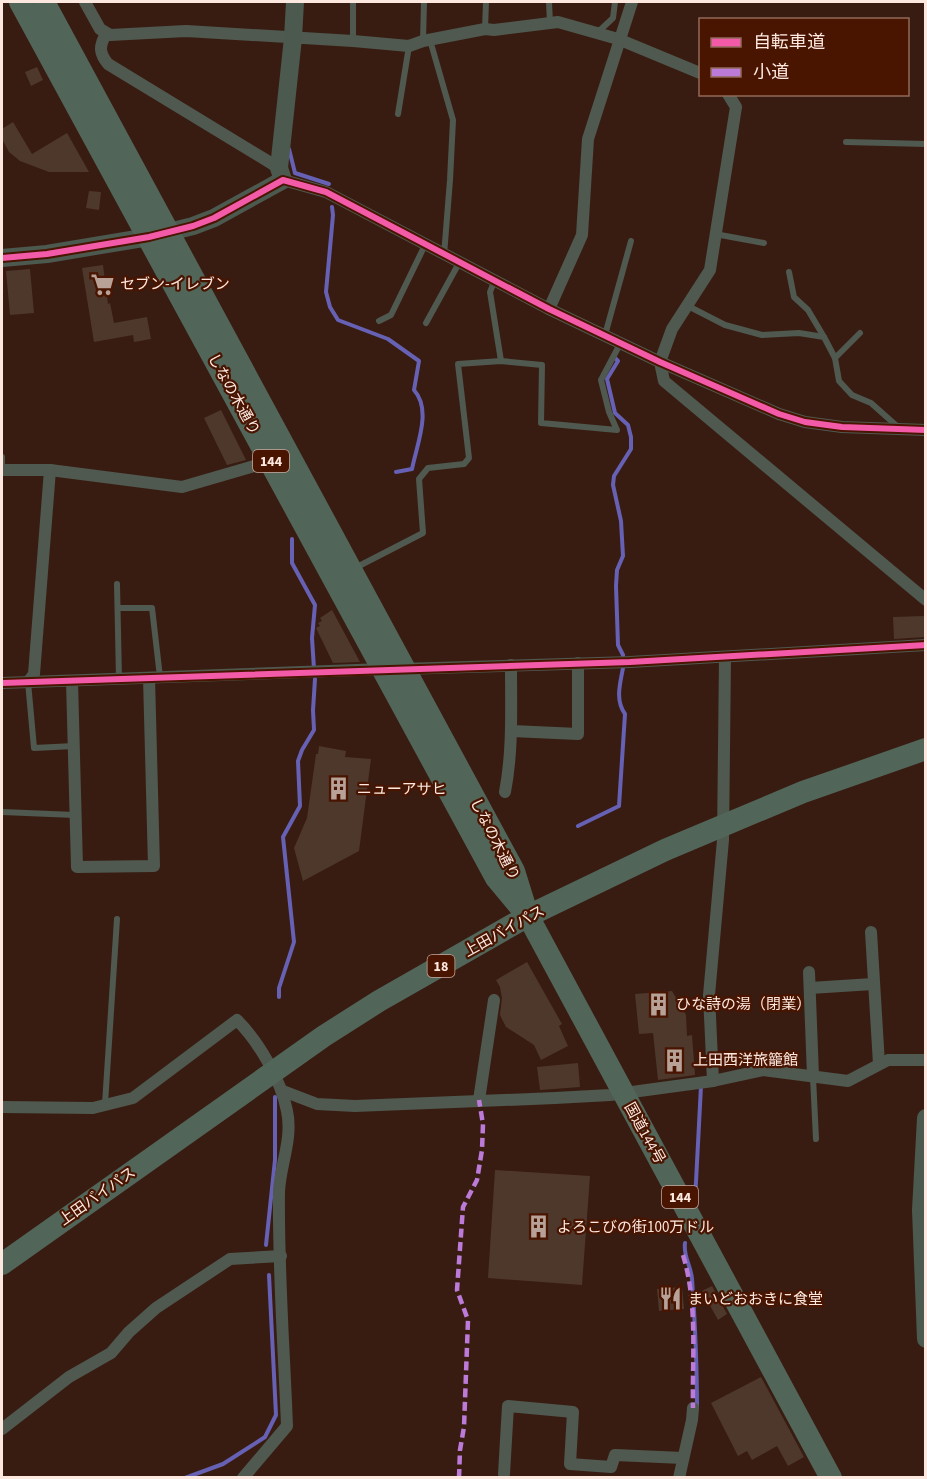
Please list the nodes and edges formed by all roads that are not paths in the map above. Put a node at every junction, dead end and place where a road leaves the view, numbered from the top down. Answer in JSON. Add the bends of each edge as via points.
{"nodes":[{"id":1,"x":20,"y":2,"type":"edge"},
{"id":2,"x":44,"y":2,"type":"edge"},
{"id":3,"x":85,"y":2,"type":"edge"},
{"id":4,"x":295,"y":2,"type":"edge"},
{"id":5,"x":353,"y":2,"type":"edge"},
{"id":6,"x":424,"y":2,"type":"edge"},
{"id":7,"x":486,"y":2,"type":"edge"},
{"id":8,"x":549,"y":2,"type":"edge"},
{"id":9,"x":615,"y":2,"type":"edge"},
{"id":10,"x":632,"y":2,"type":"edge"},
{"id":11,"x":549,"y":23,"type":"junction"},
{"id":12,"x":485,"y":29,"type":"junction"},
{"id":13,"x":597,"y":33,"type":"junction"},
{"id":14,"x":106,"y":34,"type":"junction"},
{"id":15,"x":293,"y":38,"type":"junction"},
{"id":16,"x":618,"y":39,"type":"junction"},
{"id":17,"x":427,"y":40,"type":"junction"},
{"id":18,"x":353,"y":41,"type":"junction"},
{"id":19,"x":409,"y":46,"type":"junction"},
{"id":20,"x":699,"y":73,"type":"edge"},
{"id":21,"x":729,"y":96,"type":"edge"},
{"id":22,"x":398,"y":114,"type":"dead end"},
{"id":23,"x":846,"y":142,"type":"dead end"},
{"id":24,"x":926,"y":144,"type":"edge"},
{"id":25,"x":281,"y":174,"type":"junction"},
{"id":26,"x":715,"y":234,"type":"junction"},
{"id":27,"x":159,"y":235,"type":"junction"},
{"id":28,"x":631,"y":241,"type":"dead end"},
{"id":29,"x":764,"y":243,"type":"dead end"},
{"id":30,"x":425,"y":244,"type":"junction"},
{"id":31,"x":444,"y":255,"type":"junction"},
{"id":32,"x":2,"y":258,"type":"edge"},
{"id":33,"x":459,"y":263,"type":"junction"},
{"id":34,"x":789,"y":272,"type":"dead end"},
{"id":35,"x":494,"y":282,"type":"junction"},
{"id":36,"x":688,"y":306,"type":"junction"},
{"id":37,"x":549,"y":309,"type":"junction"},
{"id":38,"x":379,"y":321,"type":"dead end"},
{"id":39,"x":426,"y":323,"type":"dead end"},
{"id":40,"x":860,"y":333,"type":"dead end"},
{"id":41,"x":604,"y":336,"type":"junction"},
{"id":42,"x":824,"y":337,"type":"junction"},
{"id":43,"x":620,"y":344,"type":"junction"},
{"id":44,"x":835,"y":358,"type":"junction"},
{"id":45,"x":501,"y":362,"type":"junction"},
{"id":46,"x":660,"y":362,"type":"junction"},
{"id":47,"x":901,"y":429,"type":"junction"},
{"id":48,"x":926,"y":430,"type":"edge"},
{"id":49,"x":2,"y":457,"type":"edge"},
{"id":50,"x":271,"y":460,"type":"junction"},
{"id":51,"x":2,"y":470,"type":"edge"},
{"id":52,"x":50,"y":470,"type":"junction"},
{"id":53,"x":352,"y":570,"type":"junction"},
{"id":54,"x":117,"y":584,"type":"dead end"},
{"id":55,"x":926,"y":600,"type":"edge"},
{"id":56,"x":118,"y":608,"type":"junction"},
{"id":57,"x":926,"y":645,"type":"edge"},
{"id":58,"x":725,"y":657,"type":"junction"},
{"id":59,"x":578,"y":663,"type":"junction"},
{"id":60,"x":511,"y":665,"type":"junction"},
{"id":61,"x":394,"y":669,"type":"junction"},
{"id":62,"x":155,"y":678,"type":"junction"},
{"id":63,"x":119,"y":679,"type":"junction"},
{"id":64,"x":72,"y":681,"type":"junction"},
{"id":65,"x":2,"y":682,"type":"edge"},
{"id":66,"x":28,"y":682,"type":"junction"},
{"id":67,"x":512,"y":731,"type":"junction"},
{"id":68,"x":74,"y":746,"type":"junction"},
{"id":69,"x":926,"y":749,"type":"edge"},
{"id":70,"x":505,"y":792,"type":"dead end"},
{"id":71,"x":2,"y":812,"type":"edge"},
{"id":72,"x":75,"y":815,"type":"junction"},
{"id":73,"x":723,"y":826,"type":"junction"},
{"id":74,"x":528,"y":916,"type":"junction"},
{"id":75,"x":117,"y":919,"type":"dead end"},
{"id":76,"x":871,"y":932,"type":"dead end"},
{"id":77,"x":809,"y":972,"type":"dead end"},
{"id":78,"x":873,"y":984,"type":"junction"},
{"id":79,"x":810,"y":988,"type":"junction"},
{"id":80,"x":494,"y":1000,"type":"dead end"},
{"id":81,"x":926,"y":1060,"type":"edge"},
{"id":82,"x":879,"y":1064,"type":"junction"},
{"id":83,"x":813,"y":1076,"type":"junction"},
{"id":84,"x":278,"y":1081,"type":"junction"},
{"id":85,"x":713,"y":1081,"type":"junction"},
{"id":86,"x":623,"y":1093,"type":"junction"},
{"id":87,"x":479,"y":1100,"type":"junction"},
{"id":88,"x":105,"y":1105,"type":"junction"},
{"id":89,"x":2,"y":1107,"type":"edge"},
{"id":90,"x":926,"y":1118,"type":"edge"},
{"id":91,"x":816,"y":1139,"type":"dead end"},
{"id":92,"x":280,"y":1256,"type":"junction"},
{"id":93,"x":2,"y":1264,"type":"edge"},
{"id":94,"x":926,"y":1339,"type":"edge"},
{"id":95,"x":693,"y":1408,"type":"dead end"},
{"id":96,"x":2,"y":1429,"type":"edge"},
{"id":97,"x":683,"y":1458,"type":"junction"},
{"id":98,"x":504,"y":1474,"type":"dead end"},
{"id":99,"x":243,"y":1478,"type":"edge"},
{"id":100,"x":679,"y":1478,"type":"edge"},
{"id":101,"x":831,"y":1478,"type":"edge"}],
"edges":[{"from":1,"to":27,"type":"highway","name":"しなの木通り","number":"144"},
{"from":2,"to":27,"type":"highway","name":"しなの木通り","number":"144"},
{"from":3,"to":14,"type":"street"},
{"from":4,"to":15,"type":"street"},
{"from":5,"to":18,"type":"lane"},
{"from":6,"to":17,"type":"lane"},
{"from":7,"to":12,"type":"lane"},
{"from":8,"to":11,"type":"lane"},
{"from":9,"to":13,"type":"lane","via":[[613,18]]},
{"from":10,"to":16,"type":"street"},
{"from":11,"to":12,"type":"street"},
{"from":11,"to":13,"type":"street"},
{"from":12,"to":17,"type":"street"},
{"from":13,"to":16,"type":"street"},
{"from":14,"to":15,"type":"street","via":[[186,31]]},
{"from":14,"to":25,"type":"street","via":[[100,51],[108,64]]},
{"from":15,"to":18,"type":"street"},
{"from":15,"to":25,"type":"street"},
{"from":16,"to":20,"type":"street"},
{"from":16,"to":37,"type":"street","via":[[588,139],[582,235]]},
{"from":17,"to":19,"type":"street"},
{"from":17,"to":31,"type":"lane","via":[[453,120]]},
{"from":18,"to":19,"type":"street"},
{"from":19,"to":22,"type":"lane"},
{"from":21,"to":26,"type":"street","via":[[736,107]]},
{"from":23,"to":24,"type":"lane"},
{"from":25,"to":27,"type":"street","via":[[214,218]]},
{"from":25,"to":30,"type":"street","via":[[326,192]]},
{"from":26,"to":29,"type":"lane"},
{"from":26,"to":36,"type":"street","via":[[710,270]]},
{"from":27,"to":32,"type":"street"},
{"from":27,"to":50,"type":"highway","name":"しなの木通り","number":"144"},
{"from":27,"to":53,"type":"highway","name":"しなの木通り","number":"144"},
{"from":28,"to":41,"type":"lane"},
{"from":30,"to":31,"type":"street"},
{"from":30,"to":38,"type":"lane","via":[[391,315]]},
{"from":31,"to":33,"type":"street"},
{"from":33,"to":35,"type":"street"},
{"from":33,"to":39,"type":"lane"},
{"from":34,"to":42,"type":"lane","via":[[794,297],[808,310]]},
{"from":35,"to":37,"type":"street"},
{"from":35,"to":45,"type":"lane","via":[[490,292]]},
{"from":36,"to":42,"type":"lane","via":[[725,326],[762,335],[799,333]]},
{"from":36,"to":46,"type":"street","via":[[672,329]]},
{"from":37,"to":41,"type":"street"},
{"from":40,"to":44,"type":"lane"},
{"from":41,"to":43,"type":"street"},
{"from":42,"to":44,"type":"lane"},
{"from":43,"to":45,"type":"lane","via":[[601,380],[617,430],[541,423],[542,365]]},
{"from":43,"to":46,"type":"street"},
{"from":44,"to":47,"type":"lane","via":[[839,381],[852,395],[871,403]]},
{"from":45,"to":53,"type":"lane","via":[[458,364],[469,458],[464,464],[428,468],[419,479],[423,533]]},
{"from":46,"to":47,"type":"street","via":[[804,422]]},
{"from":46,"to":55,"type":"street","via":[[664,381]]},
{"from":47,"to":48,"type":"street"},
{"from":49,"to":51,"type":"lane"},
{"from":50,"to":52,"type":"street","via":[[182,487]]},
{"from":50,"to":61,"type":"highway","name":"しなの木通り","number":"144"},
{"from":51,"to":52,"type":"street"},
{"from":52,"to":66,"type":"street","via":[[34,674]]},
{"from":53,"to":61,"type":"highway","name":"しなの木通り","number":"144"},
{"from":54,"to":56,"type":"lane"},
{"from":56,"to":62,"type":"lane","via":[[152,608]]},
{"from":56,"to":63,"type":"lane"},
{"from":57,"to":58,"type":"street"},
{"from":58,"to":59,"type":"street"},
{"from":58,"to":73,"type":"street"},
{"from":59,"to":60,"type":"street"},
{"from":59,"to":67,"type":"street","via":[[578,734]]},
{"from":60,"to":61,"type":"street"},
{"from":60,"to":67,"type":"street"},
{"from":61,"to":62,"type":"street"},
{"from":61,"to":74,"type":"highway","name":"しなの木通り","number":"144","via":[[496,878]]},
{"from":62,"to":63,"type":"street"},
{"from":62,"to":72,"type":"street","via":[[154,866],[76,867]]},
{"from":63,"to":64,"type":"street"},
{"from":64,"to":66,"type":"street"},
{"from":64,"to":68,"type":"street"},
{"from":65,"to":66,"type":"street"},
{"from":66,"to":68,"type":"lane","via":[[34,748]]},
{"from":67,"to":70,"type":"street"},
{"from":68,"to":72,"type":"street"},
{"from":69,"to":73,"type":"highway","name":"上田バイパス","number":"18","via":[[803,792]]},
{"from":71,"to":72,"type":"lane"},
{"from":73,"to":74,"type":"highway","name":"上田バイパス","number":"18"},
{"from":73,"to":85,"type":"street","via":[[709,995]]},
{"from":74,"to":84,"type":"highway","name":"上田バイパス","number":"18","via":[[379,1001]]},
{"from":74,"to":86,"type":"highway","name":"国道144号","number":"144"},
{"from":75,"to":88,"type":"lane"},
{"from":76,"to":78,"type":"street"},
{"from":77,"to":79,"type":"street"},
{"from":78,"to":79,"type":"street"},
{"from":78,"to":82,"type":"street"},
{"from":79,"to":83,"type":"street"},
{"from":80,"to":87,"type":"street"},
{"from":81,"to":82,"type":"street","via":[[888,1060]]},
{"from":82,"to":83,"type":"street","via":[[848,1081]]},
{"from":83,"to":85,"type":"street","via":[[763,1070]]},
{"from":83,"to":91,"type":"lane"},
{"from":84,"to":87,"type":"street","via":[[317,1104],[326,1105]]},
{"from":84,"to":88,"type":"street","via":[[252,1035],[237,1020],[134,1098]]},
{"from":84,"to":92,"type":"street","via":[[288,1113],[289,1136],[279,1189]]},
{"from":84,"to":93,"type":"highway","name":"上田バイパス","number":"18"},
{"from":85,"to":86,"type":"street"},
{"from":86,"to":87,"type":"street"},
{"from":86,"to":101,"type":"highway","name":"国道144号","number":"144"},
{"from":88,"to":89,"type":"street"},
{"from":90,"to":94,"type":"street","via":[[921,1210]]},
{"from":92,"to":96,"type":"street","via":[[230,1259],[156,1308],[111,1353],[69,1377]]},
{"from":92,"to":99,"type":"street","via":[[287,1426]]},
{"from":95,"to":97,"type":"street"},
{"from":97,"to":98,"type":"street","via":[[615,1455],[611,1467],[570,1464],[573,1413],[508,1406]]},
{"from":97,"to":100,"type":"street"}]}
